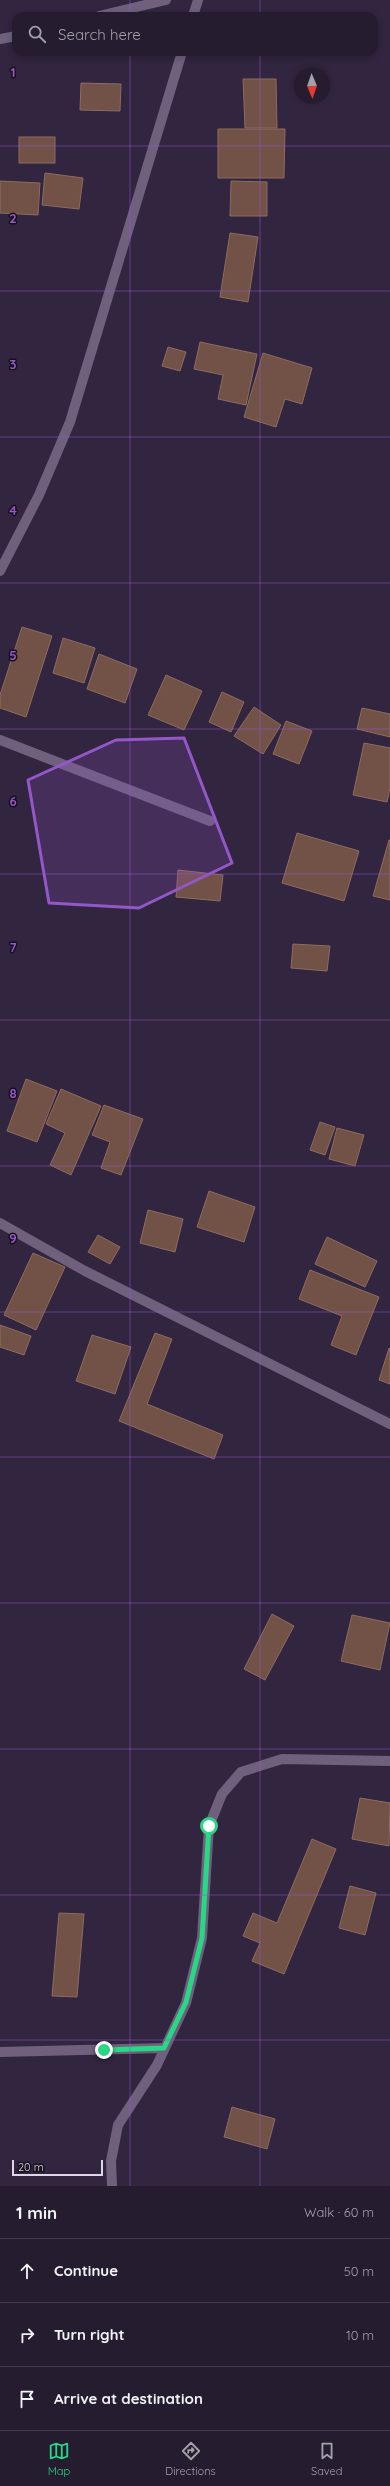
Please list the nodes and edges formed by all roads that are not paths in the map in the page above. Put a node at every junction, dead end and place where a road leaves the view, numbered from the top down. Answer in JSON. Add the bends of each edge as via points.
{"nodes":[{"id":1,"x":166,"y":0,"type":"edge"},
{"id":2,"x":198,"y":0,"type":"edge"},
{"id":3,"x":116,"y":12,"type":"edge"},
{"id":4,"x":194,"y":12,"type":"edge"},
{"id":5,"x":12,"y":37,"type":"edge"},
{"id":6,"x":0,"y":39,"type":"edge"},
{"id":7,"x":181,"y":56,"type":"edge"},
{"id":8,"x":0,"y":571,"type":"edge"},
{"id":9,"x":0,"y":740,"type":"edge"},
{"id":10,"x":210,"y":821,"type":"dead end"},
{"id":11,"x":0,"y":1223,"type":"edge"},
{"id":12,"x":390,"y":1424,"type":"edge"},
{"id":13,"x":390,"y":1761,"type":"edge"},
{"id":14,"x":164,"y":2048,"type":"junction"},
{"id":15,"x":0,"y":2052,"type":"edge"},
{"id":16,"x":112,"y":2186,"type":"edge"}],
"edges":[{"from":1,"to":3,"type":"street"},
{"from":2,"to":4,"type":"street"},
{"from":5,"to":6,"type":"street"},
{"from":7,"to":8,"type":"street","via":[[70,422],[40,495]]},
{"from":9,"to":10,"type":"street"},
{"from":11,"to":12,"type":"street","via":[[85,1271]]},
{"from":13,"to":14,"type":"street","via":[[282,1759],[241,1772],[222,1794],[209,1826],[202,1938],[186,2002]]},
{"from":14,"to":15,"type":"street"},
{"from":14,"to":16,"type":"street","via":[[157,2065],[118,2125],[111,2161]]}]}
